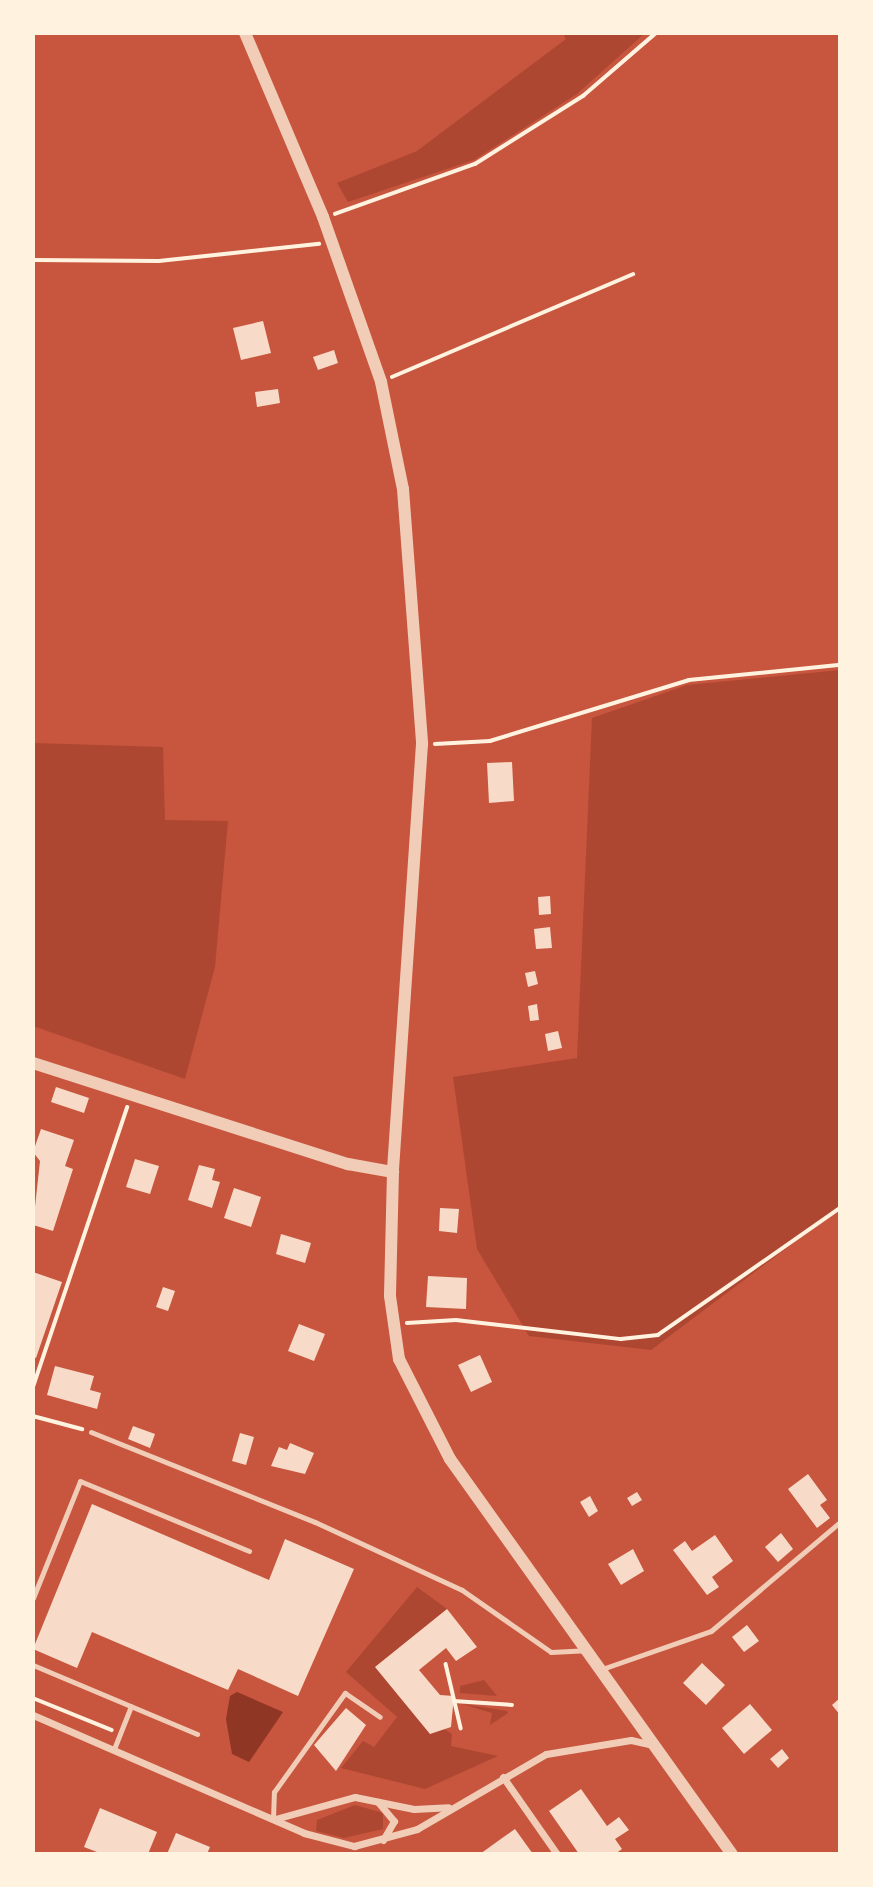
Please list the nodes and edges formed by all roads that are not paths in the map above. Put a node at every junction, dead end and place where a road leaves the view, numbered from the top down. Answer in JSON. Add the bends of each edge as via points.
{"nodes":[{"id":1,"x":245,"y":33,"type":"edge"},
{"id":2,"x":33,"y":1063,"type":"edge"},
{"id":3,"x":393,"y":1172,"type":"junction"},
{"id":4,"x":91,"y":1432,"type":"road end"},
{"id":5,"x":840,"y":1522,"type":"edge"},
{"id":6,"x":249,"y":1551,"type":"dead end"},
{"id":7,"x":33,"y":1598,"type":"edge"},
{"id":8,"x":587,"y":1649,"type":"junction"},
{"id":9,"x":33,"y":1665,"type":"edge"},
{"id":10,"x":602,"y":1669,"type":"junction"},
{"id":11,"x":131,"y":1706,"type":"junction"},
{"id":12,"x":33,"y":1715,"type":"edge"},
{"id":13,"x":380,"y":1717,"type":"dead end"},
{"id":14,"x":197,"y":1734,"type":"dead end"},
{"id":15,"x":653,"y":1745,"type":"junction"},
{"id":16,"x":114,"y":1749,"type":"junction"},
{"id":17,"x":503,"y":1777,"type":"junction"},
{"id":18,"x":377,"y":1801,"type":"junction"},
{"id":19,"x":448,"y":1807,"type":"junction"},
{"id":20,"x":273,"y":1819,"type":"junction"},
{"id":21,"x":380,"y":1842,"type":"junction"},
{"id":22,"x":557,"y":1854,"type":"edge"},
{"id":23,"x":732,"y":1854,"type":"edge"}],
"edges":[{"from":1,"to":3,"type":"street","via":[[323,218],[381,382],[403,489],[422,744]]},
{"from":2,"to":3,"type":"street"},
{"from":3,"to":8,"type":"street","via":[[391,1324],[412,1395],[443,1448]]},
{"from":4,"to":8,"type":"lane","via":[[315,1522],[463,1590],[551,1652],[569,1656]]},
{"from":5,"to":10,"type":"lane","via":[[711,1631]]},
{"from":6,"to":7,"type":"lane","via":[[80,1481]]},
{"from":8,"to":10,"type":"street"},
{"from":9,"to":11,"type":"lane"},
{"from":10,"to":15,"type":"street"},
{"from":11,"to":14,"type":"lane"},
{"from":11,"to":16,"type":"lane"},
{"from":12,"to":16,"type":"street"},
{"from":13,"to":20,"type":"lane","via":[[345,1693],[274,1792]]},
{"from":15,"to":17,"type":"street","via":[[631,1740],[546,1754]]},
{"from":15,"to":23,"type":"street"},
{"from":16,"to":20,"type":"street"},
{"from":17,"to":19,"type":"street"},
{"from":17,"to":22,"type":"street"},
{"from":18,"to":19,"type":"street"},
{"from":18,"to":20,"type":"street","via":[[355,1797]]},
{"from":18,"to":21,"type":"street","via":[[394,1821]]},
{"from":19,"to":21,"type":"street","via":[[416,1829]]},
{"from":20,"to":21,"type":"street","via":[[329,1842]]}]}
